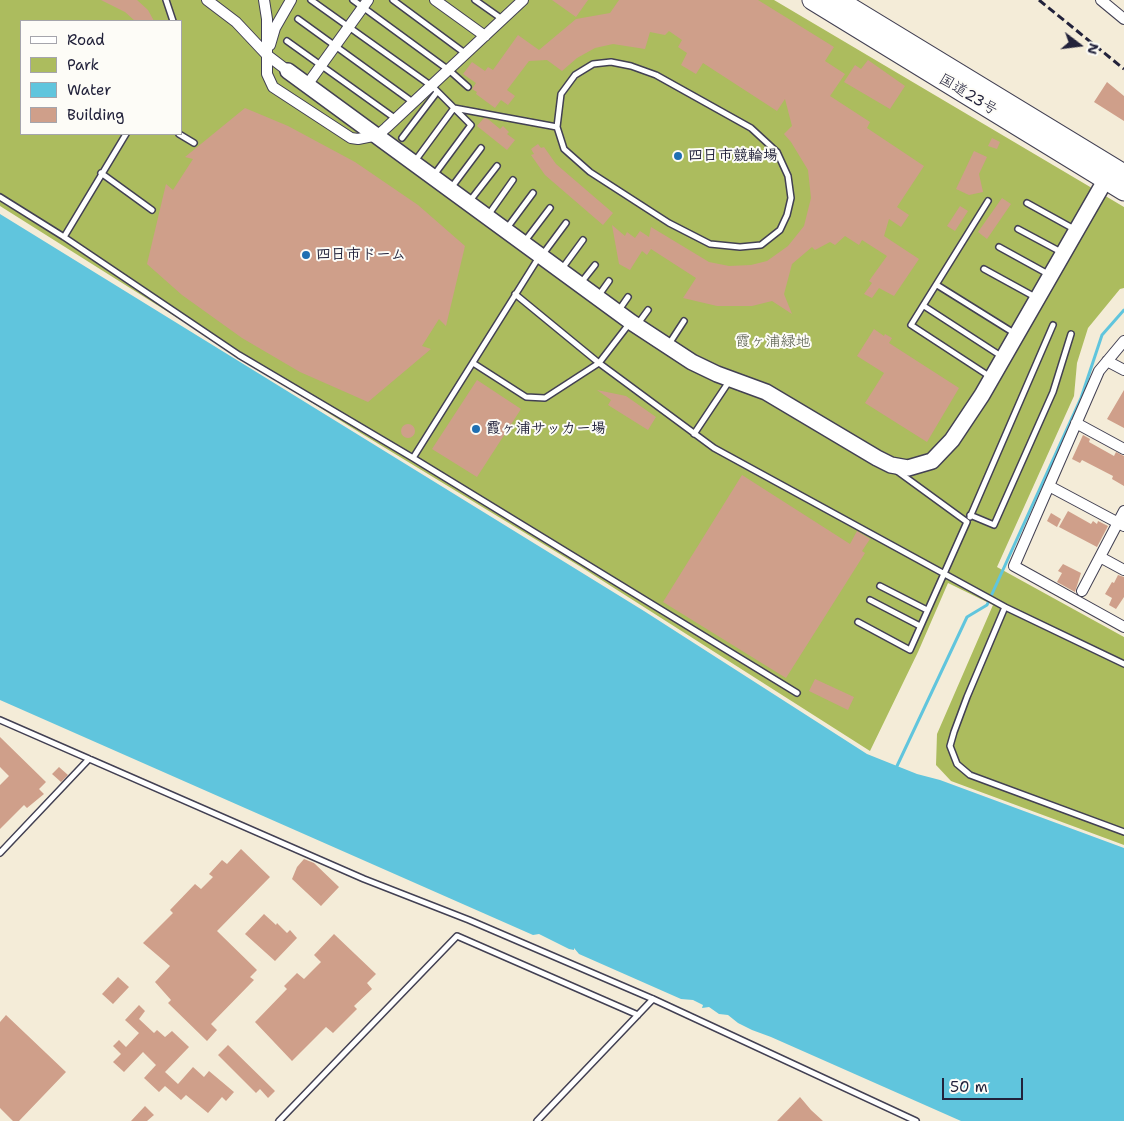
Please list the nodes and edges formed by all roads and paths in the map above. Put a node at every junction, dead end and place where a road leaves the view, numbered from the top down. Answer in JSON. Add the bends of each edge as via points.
{"nodes":[{"id":1,"x":166,"y":0,"type":"edge"},
{"id":2,"x":206,"y":0,"type":"edge"},
{"id":3,"x":264,"y":0,"type":"edge"},
{"id":4,"x":291,"y":0,"type":"edge"},
{"id":5,"x":311,"y":0,"type":"edge"},
{"id":6,"x":354,"y":0,"type":"edge"},
{"id":7,"x":393,"y":0,"type":"edge"},
{"id":8,"x":435,"y":0,"type":"edge"},
{"id":9,"x":474,"y":0,"type":"edge"},
{"id":10,"x":812,"y":0,"type":"edge"},
{"id":11,"x":838,"y":0,"type":"edge"},
{"id":12,"x":1101,"y":0,"type":"edge"},
{"id":13,"x":520,"y":1,"type":"edge"},
{"id":14,"x":365,"y":3,"type":"edge"},
{"id":15,"x":298,"y":19,"type":"dead end"},
{"id":16,"x":502,"y":19,"type":"junction"},
{"id":17,"x":1124,"y":19,"type":"edge"},
{"id":18,"x":173,"y":20,"type":"edge"},
{"id":19,"x":349,"y":26,"type":"junction"},
{"id":20,"x":485,"y":36,"type":"junction"},
{"id":21,"x":287,"y":41,"type":"dead end"},
{"id":22,"x":336,"y":45,"type":"junction"},
{"id":23,"x":466,"y":54,"type":"junction"},
{"id":24,"x":267,"y":55,"type":"junction"},
{"id":25,"x":322,"y":65,"type":"junction"},
{"id":26,"x":450,"y":71,"type":"junction"},
{"id":27,"x":288,"y":72,"type":"joint"},
{"id":28,"x":307,"y":85,"type":"junction"},
{"id":29,"x":468,"y":87,"type":"dead end"},
{"id":30,"x":435,"y":89,"type":"junction"},
{"id":31,"x":415,"y":103,"type":"junction"},
{"id":32,"x":454,"y":108,"type":"junction"},
{"id":33,"x":397,"y":119,"type":"junction"},
{"id":34,"x":557,"y":127,"type":"junction"},
{"id":35,"x":125,"y":135,"type":"edge"},
{"id":36,"x":180,"y":135,"type":"edge"},
{"id":37,"x":378,"y":135,"type":"junction"},
{"id":38,"x":402,"y":138,"type":"dead end"},
{"id":39,"x":194,"y":143,"type":"dead end"},
{"id":40,"x":481,"y":148,"type":"dead end"},
{"id":41,"x":414,"y":162,"type":"junction"},
{"id":42,"x":496,"y":166,"type":"dead end"},
{"id":43,"x":101,"y":173,"type":"junction"},
{"id":44,"x":1124,"y":174,"type":"edge"},
{"id":45,"x":433,"y":175,"type":"junction"},
{"id":46,"x":513,"y":180,"type":"dead end"},
{"id":47,"x":1106,"y":180,"type":"junction"},
{"id":48,"x":451,"y":189,"type":"junction"},
{"id":49,"x":1124,"y":191,"type":"edge"},
{"id":50,"x":533,"y":193,"type":"dead end"},
{"id":51,"x":0,"y":197,"type":"edge"},
{"id":52,"x":988,"y":201,"type":"dead end"},
{"id":53,"x":468,"y":203,"type":"junction"},
{"id":54,"x":1027,"y":203,"type":"dead end"},
{"id":55,"x":550,"y":208,"type":"dead end"},
{"id":56,"x":152,"y":210,"type":"dead end"},
{"id":57,"x":487,"y":217,"type":"junction"},
{"id":58,"x":566,"y":223,"type":"dead end"},
{"id":59,"x":1018,"y":229,"type":"dead end"},
{"id":60,"x":505,"y":230,"type":"junction"},
{"id":61,"x":1076,"y":231,"type":"junction"},
{"id":62,"x":64,"y":237,"type":"junction"},
{"id":63,"x":583,"y":240,"type":"dead end"},
{"id":64,"x":523,"y":243,"type":"junction"},
{"id":65,"x":999,"y":247,"type":"dead end"},
{"id":66,"x":1064,"y":253,"type":"junction"},
{"id":67,"x":541,"y":256,"type":"junction"},
{"id":68,"x":594,"y":265,"type":"dead end"},
{"id":69,"x":984,"y":269,"type":"dead end"},
{"id":70,"x":561,"y":270,"type":"junction"},
{"id":71,"x":1051,"y":275,"type":"junction"},
{"id":72,"x":609,"y":281,"type":"dead end"},
{"id":73,"x":580,"y":284,"type":"junction"},
{"id":74,"x":937,"y":285,"type":"junction"},
{"id":75,"x":515,"y":294,"type":"junction"},
{"id":76,"x":628,"y":297,"type":"dead end"},
{"id":77,"x":598,"y":298,"type":"junction"},
{"id":78,"x":1038,"y":298,"type":"junction"},
{"id":79,"x":924,"y":306,"type":"junction"},
{"id":80,"x":648,"y":310,"type":"dead end"},
{"id":81,"x":618,"y":312,"type":"junction"},
{"id":82,"x":684,"y":321,"type":"dead end"},
{"id":83,"x":634,"y":324,"type":"junction"},
{"id":84,"x":1053,"y":325,"type":"dead end"},
{"id":85,"x":1071,"y":334,"type":"dead end"},
{"id":86,"x":1016,"y":335,"type":"junction"},
{"id":87,"x":1124,"y":341,"type":"edge"},
{"id":88,"x":668,"y":346,"type":"junction"},
{"id":89,"x":1004,"y":358,"type":"junction"},
{"id":90,"x":1107,"y":361,"type":"junction"},
{"id":91,"x":472,"y":363,"type":"junction"},
{"id":92,"x":599,"y":363,"type":"junction"},
{"id":93,"x":1124,"y":370,"type":"edge"},
{"id":94,"x":992,"y":378,"type":"junction"},
{"id":95,"x":730,"y":379,"type":"junction"},
{"id":96,"x":1076,"y":423,"type":"junction"},
{"id":97,"x":694,"y":434,"type":"junction"},
{"id":98,"x":1124,"y":449,"type":"edge"},
{"id":99,"x":413,"y":458,"type":"junction"},
{"id":100,"x":883,"y":461,"type":"junction"},
{"id":101,"x":1049,"y":486,"type":"junction"},
{"id":102,"x":1124,"y":511,"type":"edge"},
{"id":103,"x":970,"y":515,"type":"junction"},
{"id":104,"x":967,"y":522,"type":"junction"},
{"id":105,"x":1121,"y":524,"type":"edge"},
{"id":106,"x":1100,"y":558,"type":"junction"},
{"id":107,"x":1124,"y":570,"type":"edge"},
{"id":108,"x":947,"y":575,"type":"junction"},
{"id":109,"x":880,"y":586,"type":"dead end"},
{"id":110,"x":1082,"y":590,"type":"dead end"},
{"id":111,"x":870,"y":600,"type":"dead end"},
{"id":112,"x":1005,"y":608,"type":"junction"},
{"id":113,"x":927,"y":610,"type":"junction"},
{"id":114,"x":858,"y":622,"type":"dead end"},
{"id":115,"x":920,"y":626,"type":"junction"},
{"id":116,"x":1124,"y":627,"type":"edge"},
{"id":117,"x":1124,"y":664,"type":"edge"},
{"id":118,"x":797,"y":692,"type":"dead end"},
{"id":119,"x":0,"y":720,"type":"edge"},
{"id":120,"x":89,"y":759,"type":"junction"},
{"id":121,"x":1124,"y":832,"type":"edge"},
{"id":122,"x":0,"y":853,"type":"edge"},
{"id":123,"x":653,"y":999,"type":"junction"},
{"id":124,"x":638,"y":1015,"type":"junction"},
{"id":125,"x":907,"y":1120,"type":"edge"},
{"id":126,"x":279,"y":1121,"type":"edge"},
{"id":127,"x":537,"y":1121,"type":"edge"},
{"id":128,"x":916,"y":1121,"type":"edge"}],
"edges":[{"from":1,"to":18,"type":"lane"},
{"from":2,"to":24,"type":"street","via":[[236,22]]},
{"from":3,"to":24,"type":"street"},
{"from":4,"to":24,"type":"street","via":[[275,28]]},
{"from":5,"to":19,"type":"lane"},
{"from":6,"to":14,"type":"lane"},
{"from":7,"to":23,"type":"lane"},
{"from":8,"to":20,"type":"street"},
{"from":9,"to":16,"type":"lane"},
{"from":10,"to":47,"type":"highway","name":"国道23号"},
{"from":11,"to":44,"type":"highway","name":"国道23号"},
{"from":12,"to":17,"type":"street"},
{"from":13,"to":16,"type":"street"},
{"from":14,"to":19,"type":"street"},
{"from":14,"to":26,"type":"lane"},
{"from":15,"to":22,"type":"lane"},
{"from":16,"to":20,"type":"street"},
{"from":19,"to":22,"type":"street"},
{"from":19,"to":30,"type":"lane"},
{"from":20,"to":23,"type":"street"},
{"from":21,"to":25,"type":"lane"},
{"from":22,"to":25,"type":"street"},
{"from":22,"to":31,"type":"lane"},
{"from":23,"to":26,"type":"street"},
{"from":24,"to":27,"type":"street"},
{"from":24,"to":37,"type":"street","via":[[267,74],[272,87],[351,138]]},
{"from":25,"to":28,"type":"street"},
{"from":25,"to":33,"type":"lane"},
{"from":26,"to":29,"type":"lane"},
{"from":26,"to":30,"type":"street"},
{"from":27,"to":28,"type":"street"},
{"from":28,"to":37,"type":"street"},
{"from":30,"to":31,"type":"street"},
{"from":30,"to":32,"type":"lane"},
{"from":30,"to":38,"type":"lane"},
{"from":31,"to":33,"type":"street"},
{"from":32,"to":34,"type":"lane"},
{"from":32,"to":41,"type":"lane"},
{"from":32,"to":45,"type":"lane","via":[[470,125]]},
{"from":33,"to":37,"type":"street"},
{"from":34,"to":34,"type":"lane","via":[[561,94],[574,76],[593,64],[611,62],[656,75],[751,128],[777,152],[788,176],[791,198],[787,215],[780,230],[761,245],[710,244],[669,223],[590,172],[564,149]]},
{"from":35,"to":43,"type":"lane"},
{"from":36,"to":39,"type":"lane"},
{"from":37,"to":41,"type":"street"},
{"from":40,"to":48,"type":"lane"},
{"from":41,"to":45,"type":"street"},
{"from":42,"to":53,"type":"lane"},
{"from":43,"to":56,"type":"lane"},
{"from":43,"to":62,"type":"lane"},
{"from":45,"to":48,"type":"street"},
{"from":46,"to":57,"type":"lane"},
{"from":47,"to":49,"type":"highway","name":"国道23号"},
{"from":47,"to":61,"type":"street"},
{"from":48,"to":53,"type":"street"},
{"from":50,"to":60,"type":"lane"},
{"from":51,"to":62,"type":"lane"},
{"from":52,"to":74,"type":"lane"},
{"from":53,"to":57,"type":"street"},
{"from":54,"to":61,"type":"lane"},
{"from":55,"to":64,"type":"lane"},
{"from":57,"to":60,"type":"street"},
{"from":58,"to":67,"type":"lane"},
{"from":59,"to":66,"type":"lane"},
{"from":60,"to":64,"type":"street"},
{"from":61,"to":66,"type":"street"},
{"from":62,"to":99,"type":"lane","via":[[239,355]]},
{"from":63,"to":70,"type":"lane"},
{"from":64,"to":67,"type":"street"},
{"from":65,"to":71,"type":"lane"},
{"from":66,"to":71,"type":"street"},
{"from":67,"to":70,"type":"street"},
{"from":67,"to":75,"type":"lane"},
{"from":68,"to":73,"type":"lane"},
{"from":69,"to":78,"type":"lane"},
{"from":70,"to":73,"type":"street"},
{"from":71,"to":78,"type":"street"},
{"from":72,"to":77,"type":"lane"},
{"from":73,"to":77,"type":"street"},
{"from":74,"to":79,"type":"lane"},
{"from":74,"to":86,"type":"lane"},
{"from":75,"to":91,"type":"lane"},
{"from":75,"to":92,"type":"lane"},
{"from":76,"to":81,"type":"lane"},
{"from":77,"to":81,"type":"street"},
{"from":78,"to":86,"type":"street"},
{"from":79,"to":89,"type":"lane"},
{"from":79,"to":94,"type":"lane","via":[[911,326]]},
{"from":80,"to":83,"type":"lane"},
{"from":81,"to":83,"type":"street"},
{"from":82,"to":88,"type":"lane"},
{"from":83,"to":88,"type":"street"},
{"from":83,"to":92,"type":"lane"},
{"from":84,"to":103,"type":"lane"},
{"from":85,"to":103,"type":"lane","via":[[1053,392],[994,525]]},
{"from":86,"to":89,"type":"street"},
{"from":87,"to":90,"type":"street"},
{"from":88,"to":95,"type":"street","via":[[692,362]]},
{"from":89,"to":94,"type":"street"},
{"from":90,"to":93,"type":"street"},
{"from":90,"to":96,"type":"street"},
{"from":91,"to":92,"type":"lane","via":[[526,397],[537,399],[545,398]]},
{"from":91,"to":99,"type":"lane"},
{"from":92,"to":97,"type":"lane"},
{"from":94,"to":100,"type":"street","via":[[952,440],[932,461],[908,468]]},
{"from":95,"to":97,"type":"lane"},
{"from":95,"to":100,"type":"street","via":[[766,392]]},
{"from":96,"to":98,"type":"street"},
{"from":96,"to":101,"type":"street"},
{"from":97,"to":108,"type":"lane"},
{"from":99,"to":118,"type":"lane"},
{"from":100,"to":104,"type":"lane"},
{"from":101,"to":105,"type":"street"},
{"from":101,"to":116,"type":"street","via":[[1014,566]]},
{"from":102,"to":105,"type":"street"},
{"from":103,"to":104,"type":"lane"},
{"from":104,"to":108,"type":"lane"},
{"from":105,"to":106,"type":"street"},
{"from":106,"to":107,"type":"street"},
{"from":106,"to":110,"type":"street"},
{"from":108,"to":112,"type":"lane"},
{"from":108,"to":113,"type":"lane"},
{"from":109,"to":113,"type":"lane"},
{"from":111,"to":115,"type":"lane"},
{"from":112,"to":117,"type":"lane"},
{"from":112,"to":121,"type":"lane","via":[[966,696],[954,732],[950,746],[957,764],[970,775]]},
{"from":113,"to":115,"type":"lane"},
{"from":114,"to":115,"type":"lane","via":[[910,650]]},
{"from":119,"to":120,"type":"lane"},
{"from":120,"to":122,"type":"lane"},
{"from":120,"to":123,"type":"lane","via":[[364,879]]},
{"from":123,"to":124,"type":"lane"},
{"from":123,"to":125,"type":"lane"},
{"from":124,"to":126,"type":"lane","via":[[457,936]]},
{"from":124,"to":127,"type":"lane"},
{"from":125,"to":128,"type":"lane"}]}
